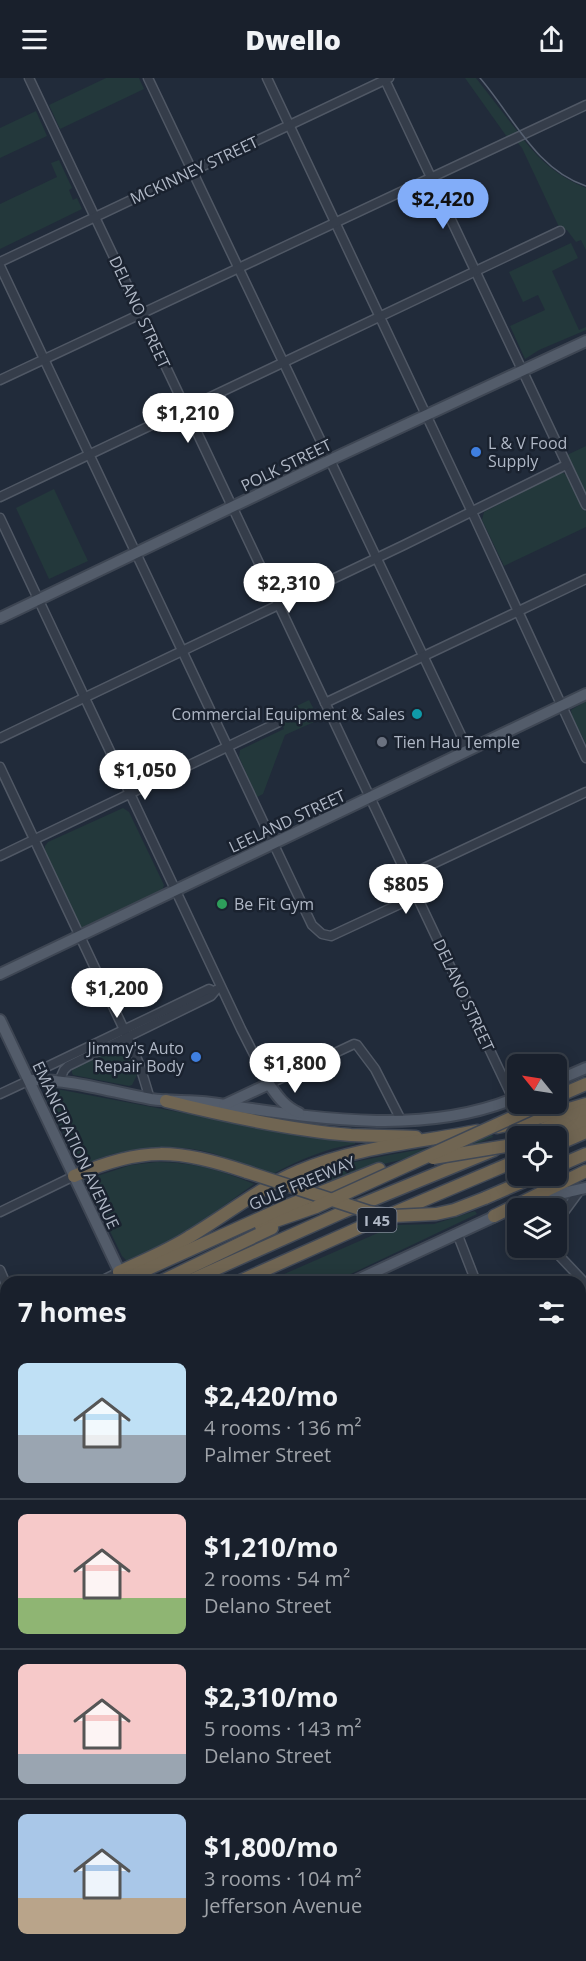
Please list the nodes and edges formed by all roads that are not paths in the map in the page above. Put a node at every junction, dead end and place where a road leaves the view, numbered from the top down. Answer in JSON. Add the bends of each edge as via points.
{"nodes":[{"id":1,"x":29,"y":78,"type":"edge"},
{"id":2,"x":148,"y":78,"type":"edge"},
{"id":3,"x":267,"y":78,"type":"edge"},
{"id":4,"x":387,"y":79,"type":"edge"},
{"id":5,"x":586,"y":105,"type":"edge"},
{"id":6,"x":289,"y":125,"type":"junction"},
{"id":7,"x":192,"y":171,"type":"junction"},
{"id":8,"x":432,"y":176,"type":"junction"},
{"id":9,"x":94,"y":217,"type":"junction"},
{"id":10,"x":335,"y":221,"type":"junction"},
{"id":11,"x":560,"y":231,"type":"dead end"},
{"id":12,"x":0,"y":264,"type":"edge"},
{"id":13,"x":238,"y":267,"type":"junction"},
{"id":14,"x":476,"y":271,"type":"junction"},
{"id":15,"x":140,"y":313,"type":"junction"},
{"id":16,"x":380,"y":317,"type":"junction"},
{"id":17,"x":586,"y":341,"type":"edge"},
{"id":18,"x":45,"y":359,"type":"junction"},
{"id":19,"x":284,"y":363,"type":"junction"},
{"id":20,"x":523,"y":370,"type":"junction"},
{"id":21,"x":0,"y":380,"type":"edge"},
{"id":22,"x":185,"y":409,"type":"junction"},
{"id":23,"x":426,"y":415,"type":"junction"},
{"id":24,"x":89,"y":455,"type":"junction"},
{"id":25,"x":330,"y":460,"type":"junction"},
{"id":26,"x":566,"y":465,"type":"junction"},
{"id":27,"x":0,"y":497,"type":"edge"},
{"id":28,"x":586,"y":505,"type":"edge"},
{"id":29,"x":232,"y":508,"type":"junction"},
{"id":30,"x":472,"y":512,"type":"junction"},
{"id":31,"x":0,"y":518,"type":"edge"},
{"id":32,"x":136,"y":554,"type":"junction"},
{"id":33,"x":377,"y":559,"type":"junction"},
{"id":34,"x":586,"y":579,"type":"edge"},
{"id":35,"x":39,"y":600,"type":"junction"},
{"id":36,"x":279,"y":605,"type":"junction"},
{"id":37,"x":518,"y":611,"type":"junction"},
{"id":38,"x":0,"y":618,"type":"edge"},
{"id":39,"x":183,"y":650,"type":"junction"},
{"id":40,"x":423,"y":656,"type":"junction"},
{"id":41,"x":586,"y":694,"type":"edge"},
{"id":42,"x":85,"y":698,"type":"junction"},
{"id":43,"x":325,"y":703,"type":"junction"},
{"id":44,"x":562,"y":706,"type":"junction"},
{"id":45,"x":279,"y":722,"type":"dead end"},
{"id":46,"x":0,"y":738,"type":"edge"},
{"id":47,"x":228,"y":747,"type":"junction"},
{"id":48,"x":468,"y":750,"type":"junction"},
{"id":49,"x":586,"y":758,"type":"edge"},
{"id":50,"x":0,"y":767,"type":"edge"},
{"id":51,"x":586,"y":792,"type":"edge"},
{"id":52,"x":130,"y":794,"type":"junction"},
{"id":53,"x":370,"y":798,"type":"junction"},
{"id":54,"x":34,"y":839,"type":"junction"},
{"id":55,"x":273,"y":844,"type":"junction"},
{"id":56,"x":0,"y":856,"type":"edge"},
{"id":57,"x":407,"y":876,"type":"junction"},
{"id":58,"x":176,"y":890,"type":"junction"},
{"id":59,"x":417,"y":896,"type":"junction"},
{"id":60,"x":80,"y":937,"type":"junction"},
{"id":61,"x":0,"y":974,"type":"edge"},
{"id":62,"x":218,"y":989,"type":"junction"},
{"id":63,"x":0,"y":1020,"type":"edge"},
{"id":64,"x":126,"y":1034,"type":"junction"},
{"id":65,"x":586,"y":1068,"type":"edge"},
{"id":66,"x":567,"y":1076,"type":"edge"},
{"id":67,"x":30,"y":1080,"type":"junction"},
{"id":68,"x":59,"y":1081,"type":"junction"},
{"id":69,"x":507,"y":1082,"type":"edge"},
{"id":70,"x":269,"y":1084,"type":"junction"},
{"id":71,"x":586,"y":1084,"type":"edge"},
{"id":72,"x":567,"y":1092,"type":"edge"},
{"id":73,"x":0,"y":1094,"type":"edge"},
{"id":74,"x":150,"y":1099,"type":"junction"},
{"id":75,"x":507,"y":1100,"type":"edge"},
{"id":76,"x":166,"y":1101,"type":"junction"},
{"id":77,"x":586,"y":1104,"type":"edge"},
{"id":78,"x":224,"y":1105,"type":"junction"},
{"id":79,"x":586,"y":1110,"type":"edge"},
{"id":80,"x":520,"y":1114,"type":"edge"},
{"id":81,"x":310,"y":1117,"type":"junction"},
{"id":82,"x":401,"y":1120,"type":"junction"},
{"id":83,"x":586,"y":1121,"type":"edge"},
{"id":84,"x":550,"y":1126,"type":"edge"},
{"id":85,"x":567,"y":1129,"type":"edge"},
{"id":86,"x":586,"y":1132,"type":"edge"},
{"id":87,"x":444,"y":1137,"type":"junction"},
{"id":88,"x":567,"y":1140,"type":"edge"},
{"id":89,"x":507,"y":1144,"type":"edge"},
{"id":90,"x":507,"y":1146,"type":"edge"},
{"id":91,"x":586,"y":1154,"type":"edge"},
{"id":92,"x":567,"y":1162,"type":"edge"},
{"id":93,"x":507,"y":1166,"type":"edge"},
{"id":94,"x":586,"y":1171,"type":"edge"},
{"id":95,"x":74,"y":1176,"type":"junction"},
{"id":96,"x":513,"y":1186,"type":"edge"},
{"id":97,"x":584,"y":1188,"type":"edge"},
{"id":98,"x":545,"y":1198,"type":"edge"},
{"id":99,"x":316,"y":1207,"type":"junction"},
{"id":100,"x":567,"y":1209,"type":"edge"},
{"id":101,"x":0,"y":1212,"type":"edge"},
{"id":102,"x":507,"y":1213,"type":"edge"},
{"id":103,"x":494,"y":1216,"type":"junction"},
{"id":104,"x":458,"y":1233,"type":"junction"},
{"id":105,"x":562,"y":1258,"type":"edge"},
{"id":106,"x":121,"y":1276,"type":"edge"},
{"id":107,"x":129,"y":1276,"type":"edge"},
{"id":108,"x":132,"y":1276,"type":"edge"},
{"id":109,"x":133,"y":1276,"type":"edge"},
{"id":110,"x":172,"y":1276,"type":"edge"},
{"id":111,"x":200,"y":1276,"type":"edge"},
{"id":112,"x":251,"y":1276,"type":"edge"},
{"id":113,"x":370,"y":1276,"type":"edge"},
{"id":114,"x":474,"y":1276,"type":"edge"},
{"id":115,"x":580,"y":1276,"type":"edge"}],
"edges":[{"from":1,"to":9,"type":"street","name":"DELANO STREET"},
{"from":2,"to":7,"type":"street"},
{"from":3,"to":6,"type":"street"},
{"from":4,"to":6,"type":"street","name":"MCKINNEY STREET"},
{"from":4,"to":8,"type":"street"},
{"from":5,"to":8,"type":"street"},
{"from":6,"to":7,"type":"street","name":"MCKINNEY STREET"},
{"from":6,"to":10,"type":"street"},
{"from":7,"to":9,"type":"street","name":"MCKINNEY STREET"},
{"from":7,"to":13,"type":"street"},
{"from":8,"to":10,"type":"street"},
{"from":8,"to":14,"type":"street"},
{"from":9,"to":12,"type":"street","name":"MCKINNEY STREET"},
{"from":9,"to":15,"type":"street","name":"DELANO STREET"},
{"from":10,"to":13,"type":"street"},
{"from":10,"to":16,"type":"street"},
{"from":11,"to":14,"type":"street"},
{"from":12,"to":18,"type":"street"},
{"from":13,"to":15,"type":"street"},
{"from":13,"to":19,"type":"street"},
{"from":14,"to":16,"type":"street"},
{"from":14,"to":20,"type":"street"},
{"from":15,"to":18,"type":"street"},
{"from":15,"to":22,"type":"street","name":"DELANO STREET"},
{"from":16,"to":19,"type":"street"},
{"from":16,"to":23,"type":"street"},
{"from":17,"to":20,"type":"main road","name":"POLK STREET"},
{"from":18,"to":21,"type":"street"},
{"from":18,"to":24,"type":"street"},
{"from":19,"to":22,"type":"street"},
{"from":19,"to":25,"type":"street"},
{"from":20,"to":23,"type":"main road","name":"POLK STREET"},
{"from":20,"to":26,"type":"street"},
{"from":22,"to":24,"type":"street"},
{"from":22,"to":29,"type":"street","name":"DELANO STREET"},
{"from":23,"to":25,"type":"main road","name":"POLK STREET"},
{"from":23,"to":30,"type":"street"},
{"from":24,"to":27,"type":"street"},
{"from":24,"to":32,"type":"street"},
{"from":25,"to":29,"type":"main road","name":"POLK STREET"},
{"from":25,"to":33,"type":"street"},
{"from":26,"to":28,"type":"street"},
{"from":26,"to":30,"type":"street"},
{"from":29,"to":32,"type":"main road","name":"POLK STREET"},
{"from":29,"to":36,"type":"street","name":"DELANO STREET"},
{"from":30,"to":33,"type":"street"},
{"from":30,"to":37,"type":"street"},
{"from":31,"to":35,"type":"street"},
{"from":32,"to":35,"type":"main road","name":"POLK STREET"},
{"from":32,"to":39,"type":"street"},
{"from":33,"to":36,"type":"street"},
{"from":33,"to":40,"type":"street"},
{"from":34,"to":37,"type":"street"},
{"from":35,"to":38,"type":"main road","name":"POLK STREET"},
{"from":35,"to":42,"type":"street"},
{"from":36,"to":39,"type":"street"},
{"from":36,"to":43,"type":"street","name":"DELANO STREET"},
{"from":37,"to":40,"type":"street"},
{"from":37,"to":44,"type":"street"},
{"from":39,"to":42,"type":"street"},
{"from":39,"to":47,"type":"street"},
{"from":40,"to":43,"type":"street"},
{"from":40,"to":48,"type":"street"},
{"from":41,"to":44,"type":"main road","name":"LEELAND STREET"},
{"from":42,"to":46,"type":"street"},
{"from":42,"to":52,"type":"street"},
{"from":43,"to":53,"type":"street","name":"DELANO STREET"},
{"from":44,"to":48,"type":"main road","name":"LEELAND STREET"},
{"from":44,"to":49,"type":"street"},
{"from":45,"to":47,"type":"street"},
{"from":47,"to":52,"type":"street"},
{"from":47,"to":55,"type":"street"},
{"from":48,"to":53,"type":"main road","name":"LEELAND STREET"},
{"from":50,"to":54,"type":"street"},
{"from":51,"to":57,"type":"street"},
{"from":52,"to":54,"type":"street"},
{"from":52,"to":58,"type":"street"},
{"from":53,"to":55,"type":"main road","name":"LEELAND STREET"},
{"from":53,"to":57,"type":"street","name":"DELANO STREET"},
{"from":54,"to":56,"type":"street"},
{"from":54,"to":60,"type":"street"},
{"from":55,"to":58,"type":"main road","name":"LEELAND STREET"},
{"from":55,"to":59,"type":"street","via":[[312,925],[322,934],[331,936]]},
{"from":57,"to":59,"type":"street","name":"DELANO STREET"},
{"from":58,"to":60,"type":"main road","name":"LEELAND STREET"},
{"from":58,"to":62,"type":"street"},
{"from":59,"to":69,"type":"street","name":"DELANO STREET"},
{"from":60,"to":61,"type":"main road","name":"LEELAND STREET"},
{"from":60,"to":64,"type":"street"},
{"from":62,"to":64,"type":"street","via":[[209,989]]},
{"from":62,"to":70,"type":"street"},
{"from":63,"to":67,"type":"main road","name":"EMANCIPATION AVENUE"},
{"from":64,"to":67,"type":"street","via":[[36,1072]]},
{"from":64,"to":68,"type":"street","via":[[68,1066]]},
{"from":64,"to":74,"type":"street"},
{"from":65,"to":66,"type":"main road"},
{"from":67,"to":68,"type":"main road"},
{"from":67,"to":73,"type":"street"},
{"from":67,"to":95,"type":"main road","name":"EMANCIPATION AVENUE"},
{"from":68,"to":74,"type":"main road"},
{"from":70,"to":78,"type":"main road"},
{"from":70,"to":81,"type":"main road","via":[[290,1109]]},
{"from":70,"to":82,"type":"street","via":[[354,1044],[375,1069]]},
{"from":71,"to":72,"type":"highway"},
{"from":74,"to":76,"type":"main road"},
{"from":75,"to":82,"type":"main road","via":[[442,1118]]},
{"from":76,"to":78,"type":"main road"},
{"from":76,"to":87,"type":"highway","via":[[334,1133]]},
{"from":77,"to":87,"type":"highway","via":[[531,1120]]},
{"from":78,"to":81,"type":"main road"},
{"from":79,"to":84,"type":"highway"},
{"from":80,"to":99,"type":"highway","bridge":true},
{"from":81,"to":82,"type":"main road"},
{"from":83,"to":85,"type":"highway"},
{"from":86,"to":88,"type":"highway"},
{"from":87,"to":107,"type":"highway","via":[[324,1161],[271,1183]]},
{"from":89,"to":108,"type":"highway","name":"GULF FREEWAY","number":"I 45","bridge":true,"via":[[379,1169]]},
{"from":90,"to":111,"type":"highway","name":"GULF FREEWAY","number":"I 45","via":[[343,1212]]},
{"from":91,"to":92,"type":"highway"},
{"from":93,"to":112,"type":"highway","number":"I 45"},
{"from":94,"to":103,"type":"highway"},
{"from":95,"to":96,"type":"highway","bridge":true,"via":[[141,1155],[182,1154],[393,1216],[454,1210]]},
{"from":95,"to":101,"type":"street"},
{"from":95,"to":106,"type":"main road","name":"EMANCIPATION AVENUE"},
{"from":97,"to":98,"type":"main road"},
{"from":97,"to":100,"type":"street"},
{"from":99,"to":109,"type":"highway"},
{"from":99,"to":110,"type":"highway"},
{"from":102,"to":103,"type":"main road"},
{"from":103,"to":104,"type":"main road"},
{"from":104,"to":113,"type":"main road"},
{"from":104,"to":114,"type":"street"},
{"from":105,"to":115,"type":"street"}]}
